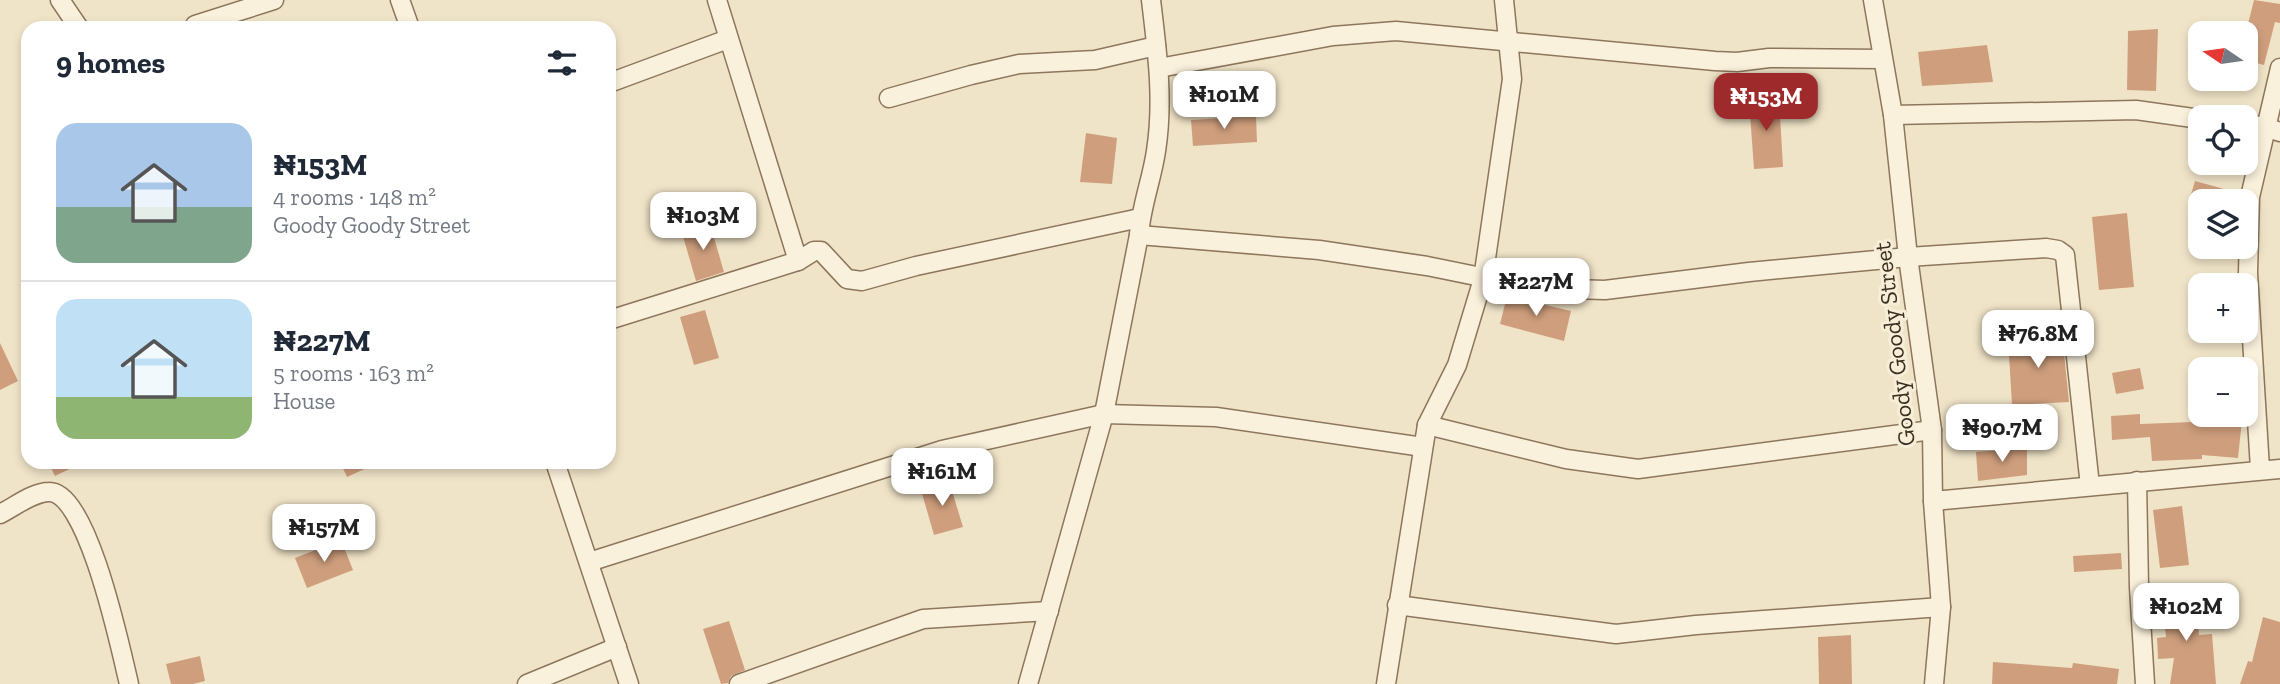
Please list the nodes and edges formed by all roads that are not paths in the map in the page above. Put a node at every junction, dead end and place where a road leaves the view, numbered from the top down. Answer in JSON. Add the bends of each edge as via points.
{"nodes":[{"id":1,"x":60,"y":0,"type":"edge"},
{"id":2,"x":274,"y":0,"type":"edge"},
{"id":3,"x":400,"y":0,"type":"edge"},
{"id":4,"x":717,"y":0,"type":"edge"},
{"id":5,"x":1151,"y":0,"type":"edge"},
{"id":6,"x":1504,"y":0,"type":"edge"},
{"id":7,"x":1873,"y":0,"type":"edge"},
{"id":8,"x":74,"y":21,"type":"edge"},
{"id":9,"x":208,"y":21,"type":"edge"},
{"id":10,"x":408,"y":21,"type":"edge"},
{"id":11,"x":728,"y":39,"type":"junction"},
{"id":12,"x":1507,"y":41,"type":"junction"},
{"id":13,"x":1156,"y":47,"type":"junction"},
{"id":14,"x":1882,"y":60,"type":"junction"},
{"id":15,"x":1159,"y":68,"type":"junction"},
{"id":16,"x":2280,"y":68,"type":"edge"},
{"id":17,"x":616,"y":80,"type":"edge"},
{"id":18,"x":889,"y":98,"type":"dead end"},
{"id":19,"x":1893,"y":115,"type":"junction"},
{"id":20,"x":2188,"y":116,"type":"edge"},
{"id":21,"x":2273,"y":129,"type":"edge"},
{"id":22,"x":1139,"y":226,"type":"junction"},
{"id":23,"x":1908,"y":257,"type":"junction"},
{"id":24,"x":798,"y":261,"type":"junction"},
{"id":25,"x":1483,"y":279,"type":"junction"},
{"id":26,"x":616,"y":318,"type":"edge"},
{"id":27,"x":1104,"y":414,"type":"junction"},
{"id":28,"x":1427,"y":425,"type":"junction"},
{"id":29,"x":1932,"y":430,"type":"junction"},
{"id":30,"x":1423,"y":447,"type":"junction"},
{"id":31,"x":2280,"y":468,"type":"edge"},
{"id":32,"x":557,"y":469,"type":"edge"},
{"id":33,"x":2260,"y":469,"type":"junction"},
{"id":34,"x":2137,"y":481,"type":"junction"},
{"id":35,"x":2090,"y":486,"type":"junction"},
{"id":36,"x":1933,"y":500,"type":"junction"},
{"id":37,"x":0,"y":514,"type":"edge"},
{"id":38,"x":589,"y":562,"type":"junction"},
{"id":39,"x":1397,"y":605,"type":"junction"},
{"id":40,"x":1941,"y":607,"type":"junction"},
{"id":41,"x":1049,"y":611,"type":"junction"},
{"id":42,"x":617,"y":647,"type":"junction"},
{"id":43,"x":129,"y":684,"type":"edge"},
{"id":44,"x":527,"y":684,"type":"edge"},
{"id":45,"x":629,"y":684,"type":"edge"},
{"id":46,"x":739,"y":684,"type":"edge"},
{"id":47,"x":1028,"y":684,"type":"edge"},
{"id":48,"x":1386,"y":684,"type":"edge"},
{"id":49,"x":1934,"y":684,"type":"edge"},
{"id":50,"x":2145,"y":684,"type":"edge"}],
"edges":[{"from":1,"to":8,"type":"street"},
{"from":2,"to":9,"type":"street"},
{"from":3,"to":10,"type":"street"},
{"from":4,"to":11,"type":"street"},
{"from":5,"to":13,"type":"street"},
{"from":6,"to":12,"type":"street"},
{"from":7,"to":14,"type":"street","name":"Goody Goody Street"},
{"from":11,"to":17,"type":"street"},
{"from":11,"to":24,"type":"street"},
{"from":12,"to":14,"type":"street","via":[[1715,61]]},
{"from":12,"to":15,"type":"street","via":[[1396,31],[1333,36]]},
{"from":12,"to":25,"type":"street","via":[[1512,79]]},
{"from":13,"to":15,"type":"street"},
{"from":13,"to":18,"type":"street","via":[[1095,60],[1018,64]]},
{"from":14,"to":19,"type":"street","name":"Goody Goody Street"},
{"from":15,"to":22,"type":"street","via":[[1156,151]]},
{"from":16,"to":21,"type":"street"},
{"from":19,"to":20,"type":"street","via":[[2136,110]]},
{"from":19,"to":23,"type":"street","name":"Goody Goody Street"},
{"from":21,"to":33,"type":"street","via":[[2250,197],[2248,273]]},
{"from":22,"to":24,"type":"street","via":[[916,266],[862,281],[847,279],[821,251]]},
{"from":22,"to":25,"type":"street","via":[[1427,265]]},
{"from":22,"to":27,"type":"street"},
{"from":23,"to":25,"type":"street","via":[[1615,290],[1535,288]]},
{"from":23,"to":29,"type":"street","name":"Goody Goody Street"},
{"from":23,"to":35,"type":"street","via":[[2046,248],[2065,254]]},
{"from":24,"to":26,"type":"street"},
{"from":25,"to":28,"type":"street","via":[[1457,365]]},
{"from":27,"to":30,"type":"street","via":[[1216,417]]},
{"from":27,"to":38,"type":"street","via":[[942,450]]},
{"from":27,"to":41,"type":"street"},
{"from":28,"to":29,"type":"street","via":[[1566,459],[1638,469]]},
{"from":28,"to":30,"type":"street"},
{"from":29,"to":36,"type":"street","name":"Goody Goody Street"},
{"from":30,"to":39,"type":"street"},
{"from":31,"to":33,"type":"street"},
{"from":32,"to":38,"type":"street"},
{"from":33,"to":34,"type":"street"},
{"from":34,"to":35,"type":"street"},
{"from":34,"to":50,"type":"street"},
{"from":35,"to":36,"type":"street"},
{"from":36,"to":40,"type":"street","name":"Goody Goody Street"},
{"from":37,"to":43,"type":"street","via":[[50,491],[79,519],[100,569]]},
{"from":38,"to":42,"type":"street"},
{"from":39,"to":40,"type":"street","via":[[1616,634]]},
{"from":39,"to":48,"type":"street"},
{"from":40,"to":49,"type":"street","name":"Goody Goody Street"},
{"from":41,"to":46,"type":"street","via":[[923,619]]},
{"from":41,"to":47,"type":"street"},
{"from":42,"to":44,"type":"street"},
{"from":42,"to":45,"type":"street"}]}
